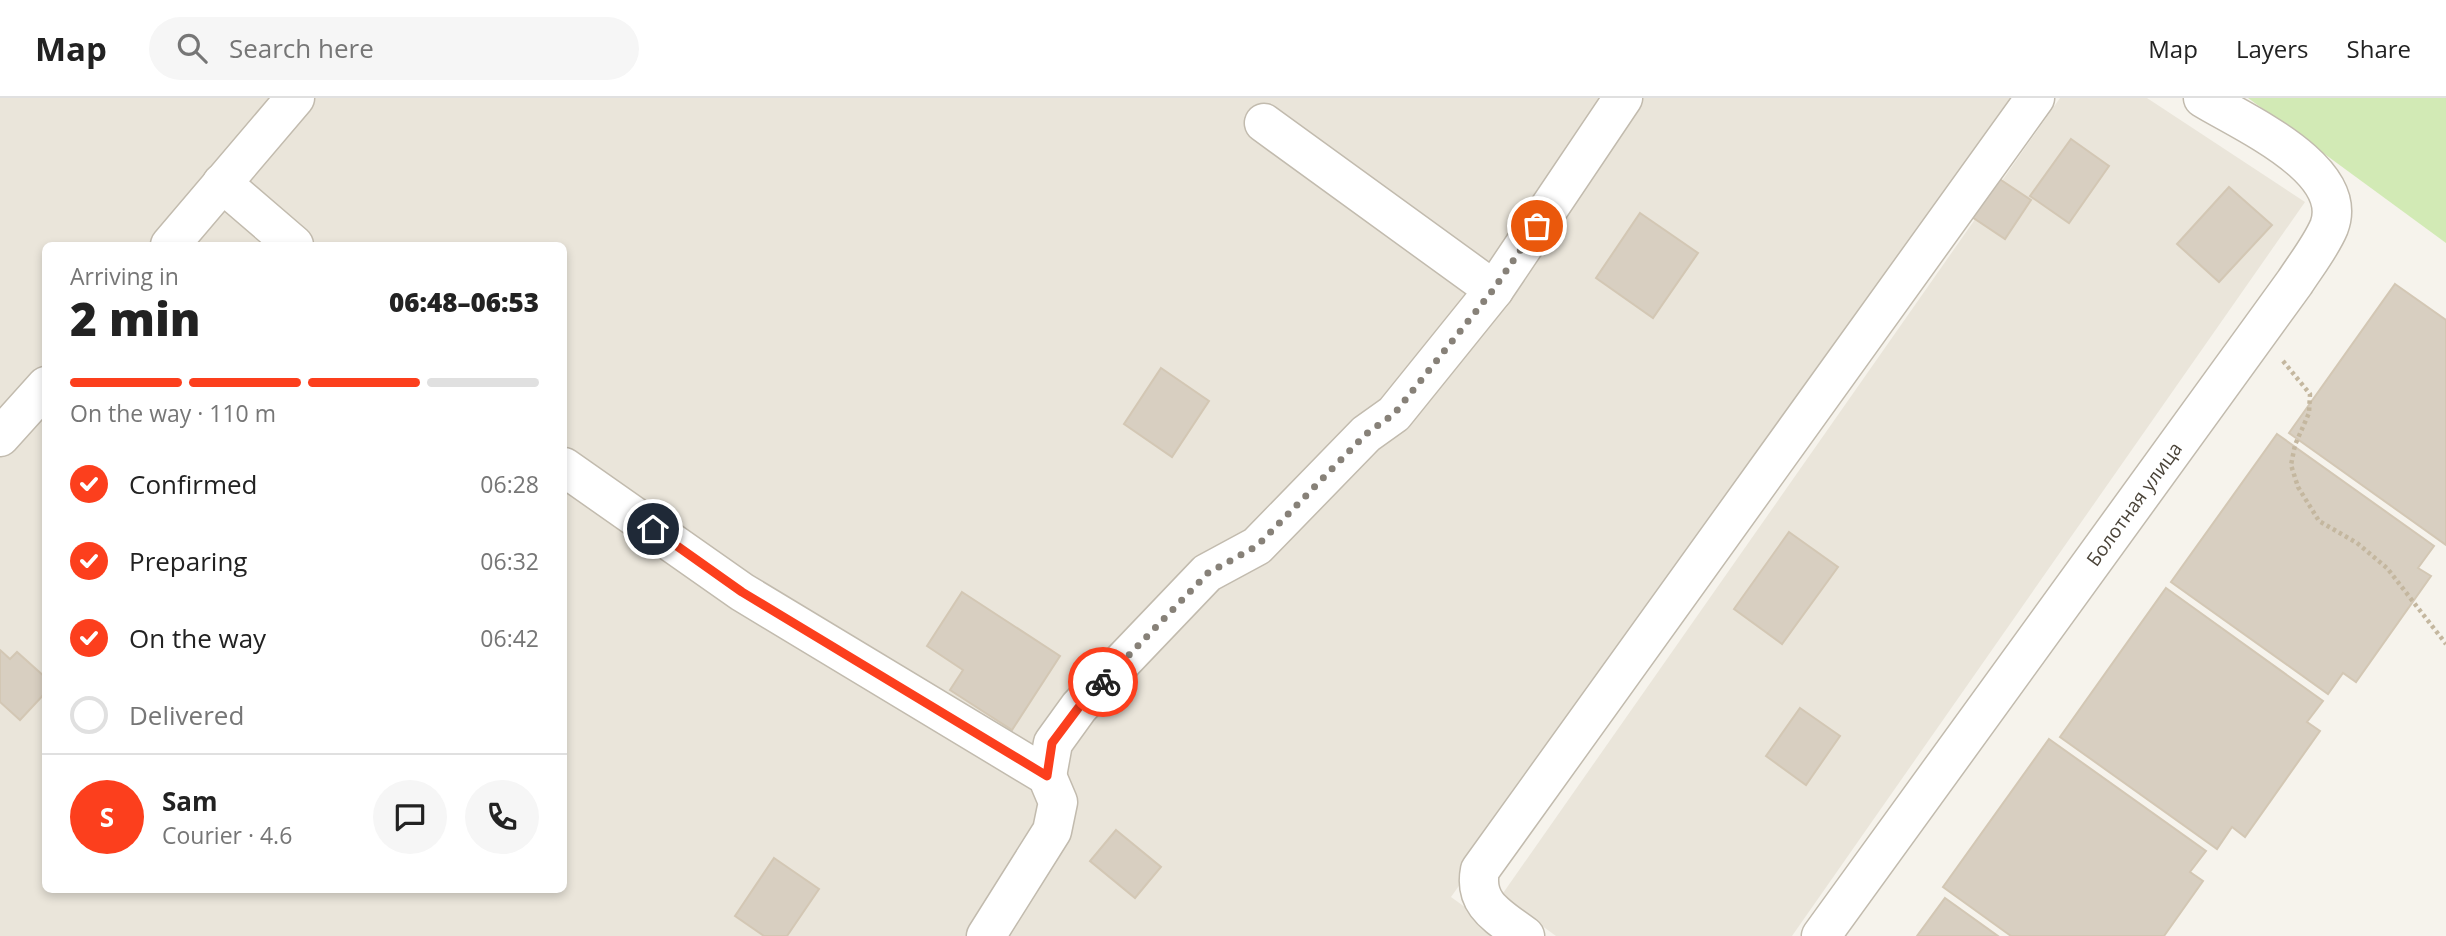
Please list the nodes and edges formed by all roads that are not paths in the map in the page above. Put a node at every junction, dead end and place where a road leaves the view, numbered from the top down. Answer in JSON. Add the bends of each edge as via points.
{"nodes":[{"id":1,"x":295,"y":98,"type":"edge"},
{"id":2,"x":1623,"y":98,"type":"edge"},
{"id":3,"x":2035,"y":98,"type":"edge"},
{"id":4,"x":2203,"y":98,"type":"edge"},
{"id":5,"x":1264,"y":123,"type":"dead end"},
{"id":6,"x":222,"y":183,"type":"junction"},
{"id":7,"x":173,"y":242,"type":"edge"},
{"id":8,"x":291,"y":242,"type":"edge"},
{"id":9,"x":1493,"y":290,"type":"junction"},
{"id":10,"x":42,"y":390,"type":"edge"},
{"id":11,"x":0,"y":437,"type":"edge"},
{"id":12,"x":567,"y":469,"type":"edge"},
{"id":13,"x":1047,"y":776,"type":"junction"},
{"id":14,"x":986,"y":936,"type":"edge"},
{"id":15,"x":1525,"y":936,"type":"edge"},
{"id":16,"x":1821,"y":936,"type":"edge"}],
"edges":[{"from":1,"to":6,"type":"street"},
{"from":2,"to":9,"type":"street"},
{"from":3,"to":15,"type":"street","via":[[1480,870],[1477,886],[1483,902]]},
{"from":4,"to":16,"type":"street","name":"Болотная улица","via":[[2310,164],[2330,194],[2330,225],[2266,322]]},
{"from":5,"to":9,"type":"street"},
{"from":6,"to":7,"type":"street"},
{"from":6,"to":8,"type":"street"},
{"from":9,"to":13,"type":"street","via":[[1394,414],[1366,434],[1257,546],[1208,573],[1079,707],[1052,743]]},
{"from":10,"to":11,"type":"street"},
{"from":12,"to":13,"type":"street","via":[[742,592]]},
{"from":13,"to":14,"type":"street","via":[[1058,802],[1052,831]]}]}
